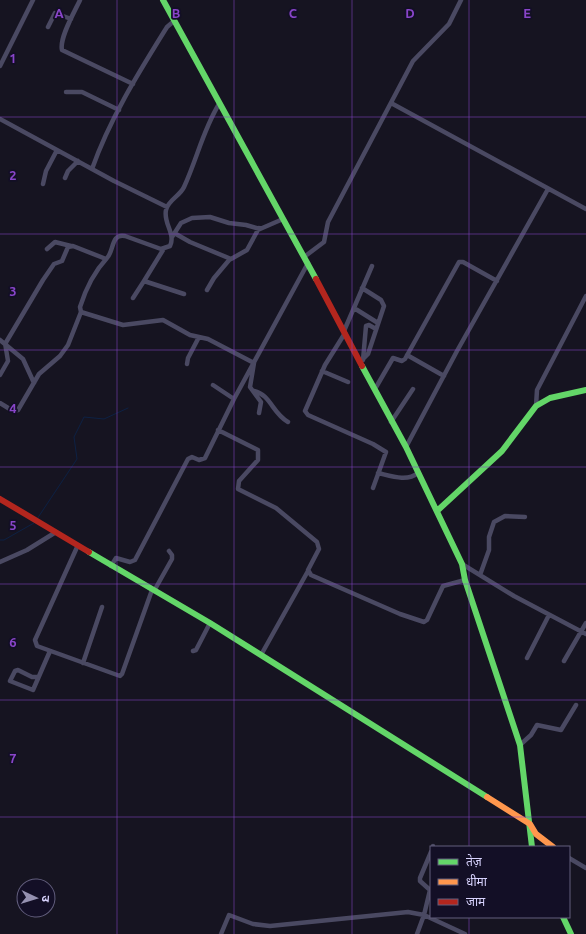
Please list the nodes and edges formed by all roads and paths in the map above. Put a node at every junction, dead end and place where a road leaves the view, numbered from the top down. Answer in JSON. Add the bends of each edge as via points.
{"nodes":[{"id":1,"x":33,"y":0,"type":"edge"},
{"id":2,"x":80,"y":0,"type":"edge"},
{"id":3,"x":163,"y":0,"type":"edge"},
{"id":4,"x":461,"y":0,"type":"edge"},
{"id":5,"x":71,"y":19,"type":"junction"},
{"id":6,"x":174,"y":21,"type":"junction"},
{"id":7,"x":48,"y":27,"type":"dead end"},
{"id":8,"x":0,"y":66,"type":"edge"},
{"id":9,"x":133,"y":84,"type":"junction"},
{"id":10,"x":66,"y":92,"type":"dead end"},
{"id":11,"x":391,"y":103,"type":"junction"},
{"id":12,"x":219,"y":104,"type":"junction"},
{"id":13,"x":119,"y":110,"type":"junction"},
{"id":14,"x":0,"y":119,"type":"edge"},
{"id":15,"x":58,"y":150,"type":"junction"},
{"id":16,"x":78,"y":161,"type":"junction"},
{"id":17,"x":92,"y":169,"type":"junction"},
{"id":18,"x":65,"y":178,"type":"dead end"},
{"id":19,"x":42,"y":184,"type":"dead end"},
{"id":20,"x":548,"y":189,"type":"junction"},
{"id":21,"x":167,"y":207,"type":"junction"},
{"id":22,"x":586,"y":209,"type":"edge"},
{"id":23,"x":283,"y":219,"type":"junction"},
{"id":24,"x":259,"y":228,"type":"junction"},
{"id":25,"x":174,"y":235,"type":"junction"},
{"id":26,"x":71,"y":246,"type":"junction"},
{"id":27,"x":47,"y":249,"type":"dead end"},
{"id":28,"x":163,"y":250,"type":"junction"},
{"id":29,"x":106,"y":259,"type":"junction"},
{"id":30,"x":230,"y":259,"type":"junction"},
{"id":31,"x":306,"y":260,"type":"junction"},
{"id":32,"x":372,"y":266,"type":"dead end"},
{"id":33,"x":144,"y":281,"type":"junction"},
{"id":34,"x":497,"y":281,"type":"junction"},
{"id":35,"x":362,"y":288,"type":"junction"},
{"id":36,"x":208,"y":290,"type":"dead end"},
{"id":37,"x":184,"y":294,"type":"dead end"},
{"id":38,"x":586,"y":296,"type":"edge"},
{"id":39,"x":133,"y":298,"type":"dead end"},
{"id":40,"x":354,"y":308,"type":"junction"},
{"id":41,"x":81,"y":312,"type":"junction"},
{"id":42,"x":377,"y":326,"type":"junction"},
{"id":43,"x":344,"y":332,"type":"junction"},
{"id":44,"x":199,"y":337,"type":"junction"},
{"id":45,"x":3,"y":342,"type":"edge"},
{"id":46,"x":407,"y":356,"type":"junction"},
{"id":47,"x":361,"y":361,"type":"junction"},
{"id":48,"x":254,"y":363,"type":"junction"},
{"id":49,"x":187,"y":364,"type":"dead end"},
{"id":50,"x":322,"y":371,"type":"junction"},
{"id":51,"x":0,"y":375,"type":"edge"},
{"id":52,"x":444,"y":376,"type":"junction"},
{"id":53,"x":348,"y":382,"type":"dead end"},
{"id":54,"x":34,"y":383,"type":"junction"},
{"id":55,"x":213,"y":385,"type":"dead end"},
{"id":56,"x":412,"y":388,"type":"dead end"},
{"id":57,"x":375,"y":389,"type":"junction"},
{"id":58,"x":586,"y":390,"type":"edge"},
{"id":59,"x":254,"y":391,"type":"junction"},
{"id":60,"x":234,"y":398,"type":"junction"},
{"id":61,"x":0,"y":403,"type":"edge"},
{"id":62,"x":536,"y":406,"type":"junction"},
{"id":63,"x":258,"y":413,"type":"dead end"},
{"id":64,"x":288,"y":422,"type":"dead end"},
{"id":65,"x":391,"y":422,"type":"junction"},
{"id":66,"x":218,"y":430,"type":"junction"},
{"id":67,"x":406,"y":447,"type":"junction"},
{"id":68,"x":378,"y":473,"type":"junction"},
{"id":69,"x":418,"y":473,"type":"junction"},
{"id":70,"x":373,"y":488,"type":"dead end"},
{"id":71,"x":0,"y":499,"type":"edge"},
{"id":72,"x":437,"y":511,"type":"junction"},
{"id":73,"x":525,"y":517,"type":"dead end"},
{"id":74,"x":56,"y":532,"type":"junction"},
{"id":75,"x":78,"y":546,"type":"junction"},
{"id":76,"x":169,"y":551,"type":"dead end"},
{"id":77,"x":0,"y":562,"type":"edge"},
{"id":78,"x":462,"y":564,"type":"junction"},
{"id":79,"x":111,"y":566,"type":"junction"},
{"id":80,"x":308,"y":571,"type":"junction"},
{"id":81,"x":480,"y":575,"type":"junction"},
{"id":82,"x":465,"y":580,"type":"junction"},
{"id":83,"x":153,"y":591,"type":"junction"},
{"id":84,"x":102,"y":606,"type":"dead end"},
{"id":85,"x":549,"y":615,"type":"junction"},
{"id":86,"x":210,"y":623,"type":"junction"},
{"id":87,"x":586,"y":624,"type":"edge"},
{"id":88,"x":584,"y":633,"type":"edge"},
{"id":89,"x":50,"y":651,"type":"junction"},
{"id":90,"x":193,"y":651,"type":"dead end"},
{"id":91,"x":261,"y":655,"type":"junction"},
{"id":92,"x":527,"y":658,"type":"dead end"},
{"id":93,"x":564,"y":661,"type":"dead end"},
{"id":94,"x":83,"y":663,"type":"junction"},
{"id":95,"x":38,"y":677,"type":"junction"},
{"id":96,"x":576,"y":705,"type":"dead end"},
{"id":97,"x":520,"y":745,"type":"junction"},
{"id":98,"x":530,"y":824,"type":"junction"},
{"id":99,"x":532,"y":846,"type":"edge"},
{"id":100,"x":552,"y":846,"type":"edge"},
{"id":101,"x":430,"y":855,"type":"edge"},
{"id":102,"x":570,"y":859,"type":"edge"},
{"id":103,"x":586,"y":868,"type":"edge"},
{"id":104,"x":430,"y":890,"type":"edge"},
{"id":105,"x":430,"y":890,"type":"edge"},
{"id":106,"x":424,"y":915,"type":"junction"},
{"id":107,"x":430,"y":918,"type":"edge"},
{"id":108,"x":430,"y":918,"type":"edge"},
{"id":109,"x":563,"y":918,"type":"edge"},
{"id":110,"x":221,"y":934,"type":"edge"},
{"id":111,"x":417,"y":934,"type":"edge"},
{"id":112,"x":464,"y":934,"type":"edge"},
{"id":113,"x":571,"y":934,"type":"edge"}],
"edges":[{"from":1,"to":8,"type":"street"},
{"from":2,"to":5,"type":"street"},
{"from":3,"to":6,"type":"street"},
{"from":4,"to":11,"type":"street","via":[[449,24],[415,57]]},
{"from":5,"to":7,"type":"street","via":[[55,13]]},
{"from":5,"to":9,"type":"street","via":[[62,50]]},
{"from":6,"to":9,"type":"street","via":[[167,27]]},
{"from":6,"to":12,"type":"street"},
{"from":9,"to":13,"type":"street"},
{"from":10,"to":13,"type":"street","via":[[82,92]]},
{"from":11,"to":20,"type":"street"},
{"from":11,"to":31,"type":"street","via":[[328,222],[324,242]]},
{"from":12,"to":21,"type":"street","via":[[208,123],[184,188]]},
{"from":12,"to":23,"type":"street"},
{"from":13,"to":17,"type":"street","via":[[104,137]]},
{"from":14,"to":15,"type":"street"},
{"from":15,"to":16,"type":"street"},
{"from":15,"to":19,"type":"street"},
{"from":16,"to":17,"type":"street"},
{"from":16,"to":18,"type":"street"},
{"from":17,"to":21,"type":"street"},
{"from":20,"to":22,"type":"street"},
{"from":20,"to":34,"type":"street"},
{"from":21,"to":25,"type":"street","via":[[166,219]]},
{"from":23,"to":24,"type":"street","via":[[265,228]]},
{"from":23,"to":31,"type":"street"},
{"from":24,"to":25,"type":"street","via":[[232,224],[206,216],[184,221]]},
{"from":24,"to":30,"type":"street","via":[[247,250]]},
{"from":25,"to":28,"type":"street","via":[[170,246]]},
{"from":25,"to":30,"type":"street"},
{"from":26,"to":27,"type":"street","via":[[55,242]]},
{"from":26,"to":29,"type":"street"},
{"from":26,"to":45,"type":"street","via":[[61,262],[54,264],[42,280]]},
{"from":28,"to":29,"type":"street","via":[[120,235],[114,241]]},
{"from":28,"to":33,"type":"street"},
{"from":29,"to":41,"type":"street","via":[[92,277],[81,304]]},
{"from":30,"to":36,"type":"street","via":[[215,276]]},
{"from":31,"to":43,"type":"street"},
{"from":31,"to":48,"type":"street"},
{"from":32,"to":35,"type":"street"},
{"from":33,"to":37,"type":"street"},
{"from":33,"to":39,"type":"street"},
{"from":34,"to":46,"type":"street","via":[[459,262]]},
{"from":34,"to":52,"type":"street"},
{"from":35,"to":40,"type":"street"},
{"from":35,"to":42,"type":"street","via":[[383,302]]},
{"from":38,"to":62,"type":"street","via":[[537,390]]},
{"from":40,"to":42,"type":"street"},
{"from":40,"to":43,"type":"street"},
{"from":41,"to":44,"type":"street","via":[[123,325],[162,320]]},
{"from":41,"to":54,"type":"street","via":[[68,345],[60,356],[39,374]]},
{"from":42,"to":47,"type":"street","via":[[368,354]]},
{"from":42,"to":47,"type":"street","via":[[366,326]]},
{"from":43,"to":47,"type":"street"},
{"from":43,"to":50,"type":"street"},
{"from":44,"to":48,"type":"street","via":[[208,339]]},
{"from":44,"to":49,"type":"street"},
{"from":45,"to":51,"type":"street","via":[[8,361]]},
{"from":45,"to":54,"type":"street","via":[[23,359]]},
{"from":46,"to":52,"type":"street"},
{"from":46,"to":57,"type":"street","via":[[404,361],[393,358]]},
{"from":47,"to":57,"type":"street"},
{"from":48,"to":59,"type":"street","via":[[250,387]]},
{"from":48,"to":60,"type":"street"},
{"from":50,"to":53,"type":"street"},
{"from":50,"to":68,"type":"street","via":[[305,412],[384,450],[386,456]]},
{"from":52,"to":67,"type":"street"},
{"from":54,"to":61,"type":"street","via":[[18,410],[12,411]]},
{"from":55,"to":60,"type":"street"},
{"from":56,"to":65,"type":"street"},
{"from":57,"to":65,"type":"street"},
{"from":58,"to":62,"type":"street","via":[[550,398]]},
{"from":59,"to":63,"type":"street","via":[[261,402]]},
{"from":59,"to":64,"type":"street","via":[[266,397],[275,412]]},
{"from":60,"to":66,"type":"street"},
{"from":62,"to":72,"type":"street","via":[[502,451]]},
{"from":65,"to":67,"type":"street"},
{"from":66,"to":79,"type":"street","via":[[205,458],[188,459],[135,560],[130,562],[116,558]]},
{"from":66,"to":80,"type":"street","via":[[255,448],[259,454],[257,462],[239,481],[238,489],[276,508],[317,542],[319,548]]},
{"from":67,"to":69,"type":"street"},
{"from":68,"to":69,"type":"street","via":[[401,478]]},
{"from":68,"to":70,"type":"street"},
{"from":69,"to":72,"type":"street"},
{"from":71,"to":74,"type":"street"},
{"from":72,"to":78,"type":"street"},
{"from":73,"to":81,"type":"street","via":[[505,516],[494,522],[489,537],[489,550]]},
{"from":74,"to":75,"type":"street"},
{"from":74,"to":77,"type":"street","via":[[27,550]]},
{"from":75,"to":79,"type":"street"},
{"from":75,"to":89,"type":"street","via":[[35,640],[37,646]]},
{"from":76,"to":83,"type":"street","via":[[172,559]]},
{"from":78,"to":81,"type":"street"},
{"from":78,"to":82,"type":"street"},
{"from":79,"to":83,"type":"street"},
{"from":80,"to":82,"type":"street","via":[[340,588],[424,622],[428,620],[443,586]]},
{"from":80,"to":91,"type":"street"},
{"from":81,"to":85,"type":"street"},
{"from":82,"to":97,"type":"street"},
{"from":83,"to":86,"type":"street"},
{"from":83,"to":94,"type":"street","via":[[121,675],[117,676]]},
{"from":84,"to":94,"type":"street"},
{"from":85,"to":88,"type":"street"},
{"from":85,"to":92,"type":"street"},
{"from":86,"to":90,"type":"street","via":[[196,650]]},
{"from":86,"to":91,"type":"street"},
{"from":87,"to":88,"type":"street"},
{"from":88,"to":93,"type":"street"},
{"from":89,"to":94,"type":"street"},
{"from":89,"to":95,"type":"street"},
{"from":91,"to":98,"type":"street"},
{"from":95,"to":95,"type":"street","via":[[18,670],[10,681],[33,690]]},
{"from":96,"to":97,"type":"street","via":[[561,730],[537,725]]},
{"from":97,"to":98,"type":"street"},
{"from":98,"to":99,"type":"street"},
{"from":98,"to":100,"type":"street","via":[[536,834]]},
{"from":101,"to":105,"type":"street","via":[[420,880]]},
{"from":102,"to":103,"type":"street"},
{"from":104,"to":106,"type":"street"},
{"from":106,"to":108,"type":"street"},
{"from":106,"to":110,"type":"street","via":[[396,913],[270,926],[253,924],[229,915]]},
{"from":106,"to":111,"type":"street"},
{"from":107,"to":112,"type":"street"},
{"from":109,"to":113,"type":"street"}]}
